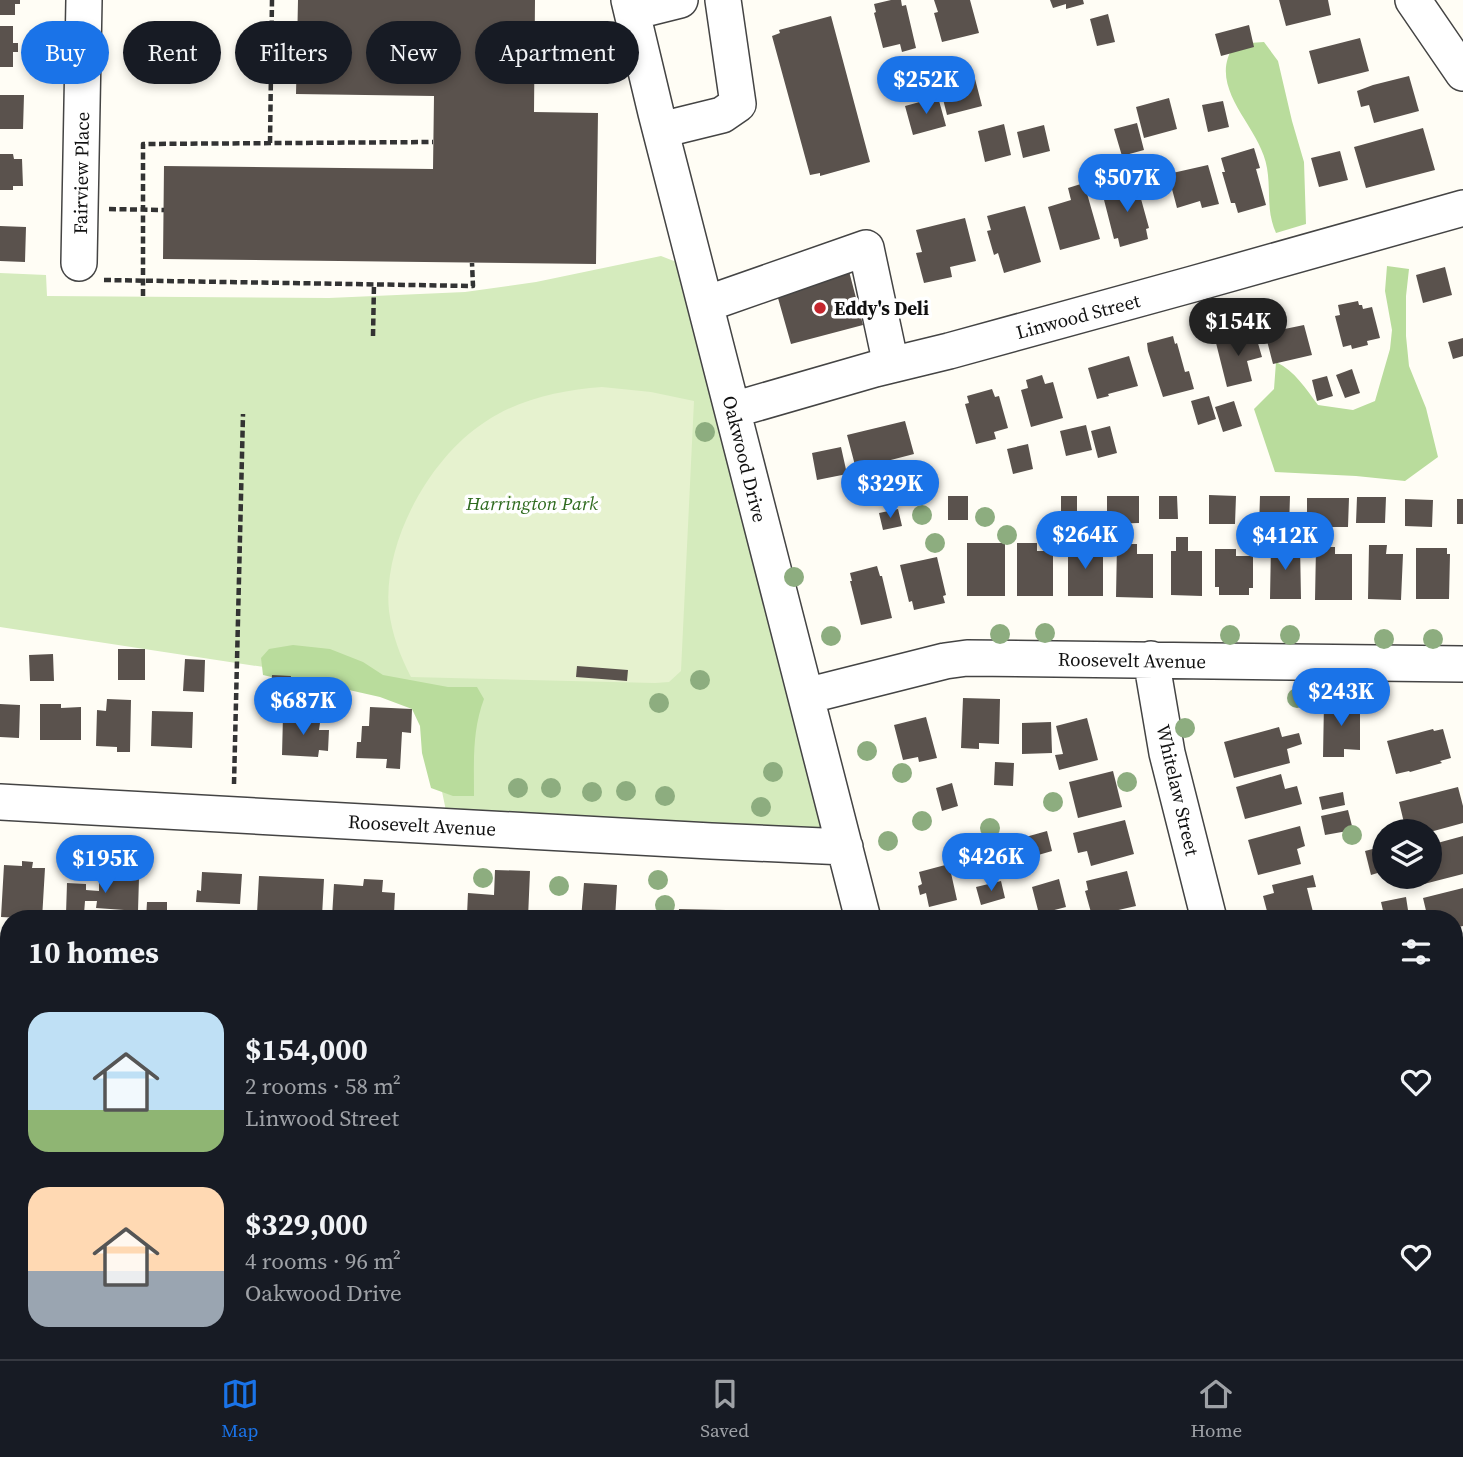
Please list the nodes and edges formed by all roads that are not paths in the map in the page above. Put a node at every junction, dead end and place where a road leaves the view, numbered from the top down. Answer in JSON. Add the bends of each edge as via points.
{"nodes":[{"id":1,"x":84,"y":0,"type":"edge"},
{"id":2,"x":680,"y":0,"type":"edge"},
{"id":3,"x":723,"y":0,"type":"edge"},
{"id":4,"x":1413,"y":0,"type":"edge"},
{"id":5,"x":631,"y":6,"type":"edge"},
{"id":6,"x":1463,"y":73,"type":"edge"},
{"id":7,"x":661,"y":130,"type":"junction"},
{"id":8,"x":1463,"y":208,"type":"edge"},
{"id":9,"x":85,"y":272,"type":"road end"},
{"id":10,"x":706,"y":304,"type":"junction"},
{"id":11,"x":891,"y":365,"type":"junction"},
{"id":12,"x":733,"y":411,"type":"junction"},
{"id":13,"x":1152,"y":659,"type":"junction"},
{"id":14,"x":1463,"y":664,"type":"edge"},
{"id":15,"x":806,"y":696,"type":"junction"},
{"id":16,"x":0,"y":802,"type":"edge"},
{"id":17,"x":845,"y":847,"type":"junction"},
{"id":18,"x":861,"y":910,"type":"edge"},
{"id":19,"x":1207,"y":910,"type":"edge"}],
"edges":[{"from":1,"to":9,"type":"street","name":"Fairview Place"},
{"from":2,"to":5,"type":"street"},
{"from":3,"to":7,"type":"street","via":[[738,104],[722,116]]},
{"from":4,"to":6,"type":"street"},
{"from":5,"to":7,"type":"street","name":"Oakwood Drive"},
{"from":7,"to":10,"type":"street","name":"Oakwood Drive"},
{"from":8,"to":11,"type":"street","name":"Linwood Street"},
{"from":10,"to":11,"type":"street","via":[[866,248]]},
{"from":10,"to":12,"type":"street","name":"Oakwood Drive"},
{"from":11,"to":12,"type":"street","name":"Linwood Street"},
{"from":12,"to":15,"type":"street","name":"Oakwood Drive"},
{"from":13,"to":14,"type":"street","name":"Roosevelt Avenue"},
{"from":13,"to":15,"type":"street","name":"Roosevelt Avenue","via":[[962,659]]},
{"from":13,"to":19,"type":"street","name":"Whitelaw Street","via":[[1167,753]]},
{"from":15,"to":17,"type":"street","name":"Oakwood Drive"},
{"from":16,"to":17,"type":"street","name":"Roosevelt Avenue"},
{"from":17,"to":18,"type":"street","name":"Oakwood Drive"}]}
